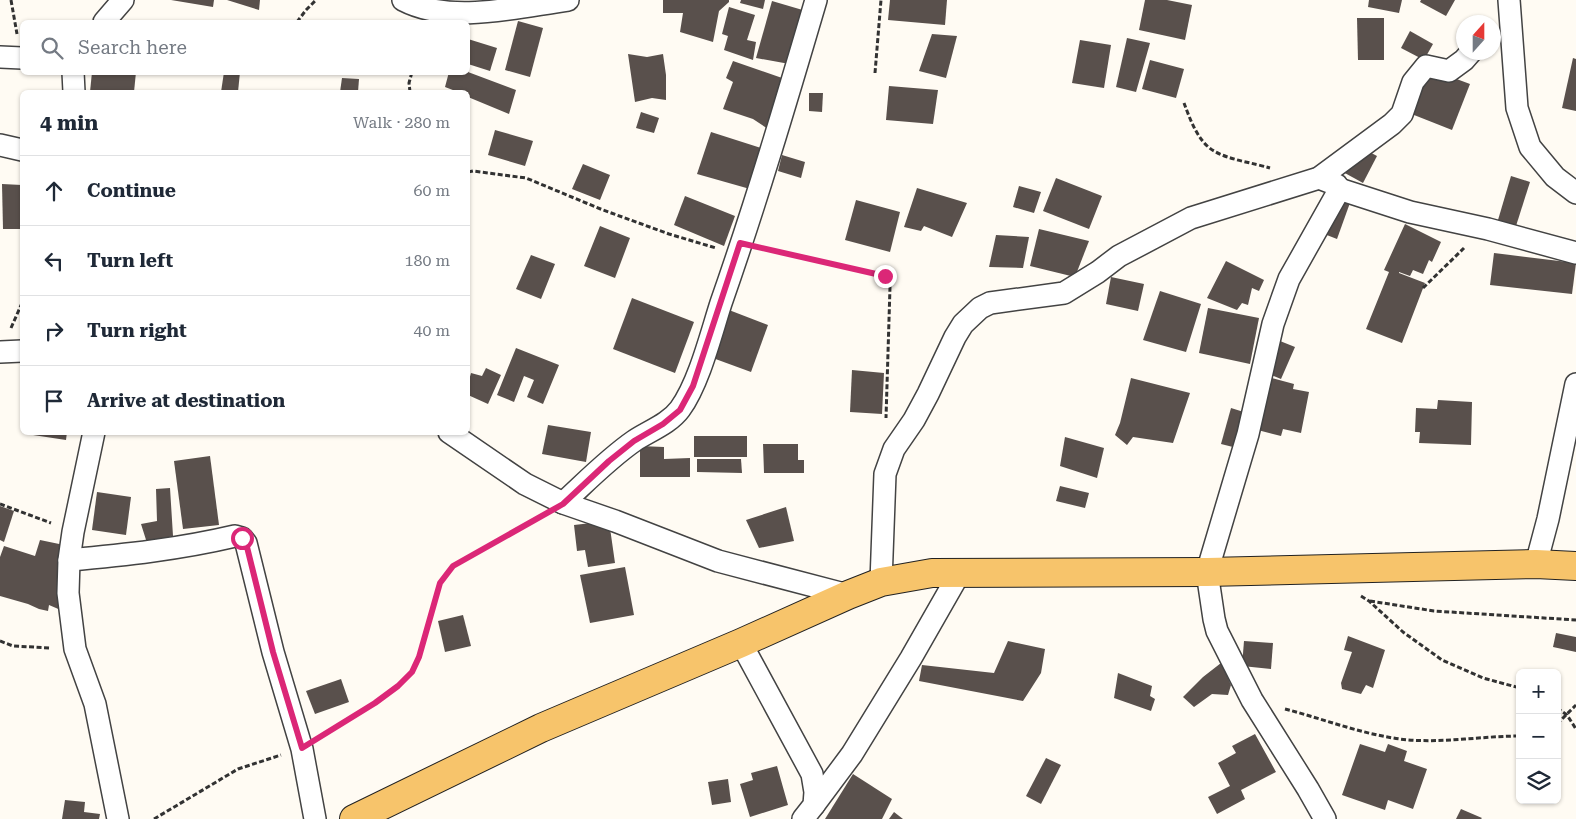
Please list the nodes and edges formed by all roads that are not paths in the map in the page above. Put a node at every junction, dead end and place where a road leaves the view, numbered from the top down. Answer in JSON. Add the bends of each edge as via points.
{"nodes":[{"id":1,"x":123,"y":0,"type":"edge"},
{"id":2,"x":403,"y":0,"type":"edge"},
{"id":3,"x":568,"y":0,"type":"edge"},
{"id":4,"x":816,"y":0,"type":"edge"},
{"id":5,"x":1512,"y":2,"type":"edge"},
{"id":6,"x":1501,"y":17,"type":"edge"},
{"id":7,"x":106,"y":20,"type":"edge"},
{"id":8,"x":0,"y":57,"type":"edge"},
{"id":9,"x":20,"y":58,"type":"edge"},
{"id":10,"x":1464,"y":60,"type":"edge"},
{"id":11,"x":73,"y":75,"type":"edge"},
{"id":12,"x":74,"y":90,"type":"edge"},
{"id":13,"x":0,"y":146,"type":"edge"},
{"id":14,"x":20,"y":150,"type":"edge"},
{"id":15,"x":1319,"y":178,"type":"junction"},
{"id":16,"x":1339,"y":189,"type":"junction"},
{"id":17,"x":1576,"y":193,"type":"edge"},
{"id":18,"x":1576,"y":253,"type":"edge"},
{"id":19,"x":20,"y":351,"type":"edge"},
{"id":20,"x":0,"y":352,"type":"edge"},
{"id":21,"x":1576,"y":384,"type":"edge"},
{"id":22,"x":93,"y":435,"type":"edge"},
{"id":23,"x":453,"y":435,"type":"edge"},
{"id":24,"x":563,"y":504,"type":"junction"},
{"id":25,"x":69,"y":560,"type":"junction"},
{"id":26,"x":1536,"y":564,"type":"junction"},
{"id":27,"x":1576,"y":566,"type":"edge"},
{"id":28,"x":1207,"y":572,"type":"junction"},
{"id":29,"x":958,"y":574,"type":"junction"},
{"id":30,"x":881,"y":582,"type":"junction"},
{"id":31,"x":848,"y":595,"type":"junction"},
{"id":32,"x":740,"y":643,"type":"junction"},
{"id":33,"x":808,"y":812,"type":"edge"},
{"id":34,"x":118,"y":819,"type":"edge"},
{"id":35,"x":315,"y":819,"type":"edge"},
{"id":36,"x":354,"y":819,"type":"edge"},
{"id":37,"x":1325,"y":819,"type":"edge"}],
"edges":[{"from":1,"to":7,"type":"street"},
{"from":2,"to":3,"type":"street","via":[[428,10],[466,14]]},
{"from":4,"to":24,"type":"street","via":[[784,110],[693,386],[680,410],[609,461]]},
{"from":5,"to":6,"type":"street"},
{"from":5,"to":17,"type":"street","via":[[1517,108],[1530,147],[1556,177]]},
{"from":8,"to":9,"type":"street"},
{"from":10,"to":15,"type":"street","via":[[1449,71],[1426,66],[1413,82],[1402,114]]},
{"from":11,"to":12,"type":"street"},
{"from":13,"to":14,"type":"street"},
{"from":15,"to":16,"type":"street","via":[[1337,185]]},
{"from":15,"to":30,"type":"street","via":[[1191,218],[1119,256],[1064,293],[990,303],[980,308],[955,337],[914,420],[894,449],[884,474]]},
{"from":16,"to":18,"type":"street","via":[[1410,212]]},
{"from":16,"to":28,"type":"street","via":[[1289,279],[1273,324],[1248,434]]},
{"from":19,"to":20,"type":"street"},
{"from":21,"to":26,"type":"street"},
{"from":22,"to":25,"type":"street"},
{"from":23,"to":24,"type":"street","via":[[525,484]]},
{"from":24,"to":31,"type":"street","via":[[718,561]]},
{"from":25,"to":34,"type":"street","via":[[68,593],[75,649],[95,704]]},
{"from":25,"to":35,"type":"street","via":[[195,546],[235,536],[242,538],[302,748]]},
{"from":26,"to":27,"type":"main road"},
{"from":26,"to":28,"type":"main road"},
{"from":28,"to":29,"type":"main road"},
{"from":28,"to":37,"type":"street","via":[[1217,631],[1252,700]]},
{"from":29,"to":30,"type":"main road","via":[[932,573]]},
{"from":29,"to":33,"type":"street","via":[[852,754]]},
{"from":30,"to":31,"type":"main road"},
{"from":31,"to":32,"type":"main road"},
{"from":32,"to":33,"type":"street","via":[[812,774],[815,792]]},
{"from":32,"to":36,"type":"main road","via":[[540,728]]}]}
